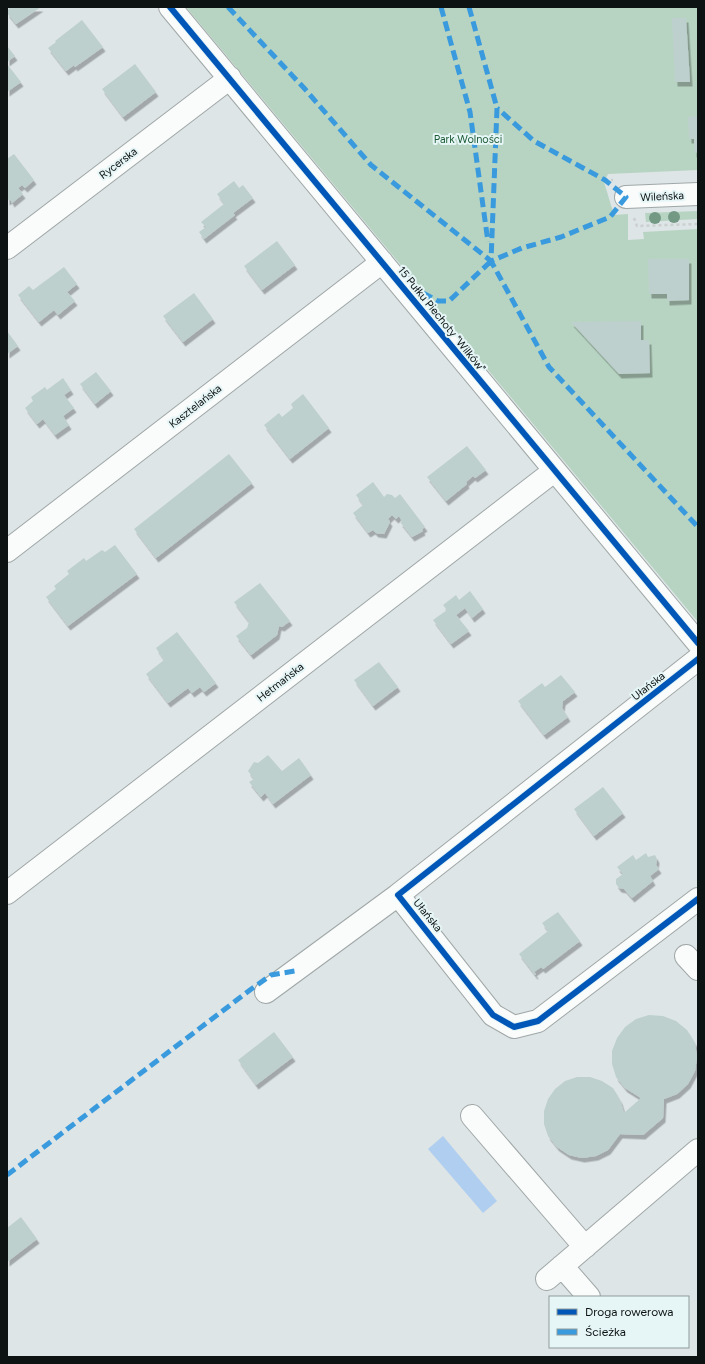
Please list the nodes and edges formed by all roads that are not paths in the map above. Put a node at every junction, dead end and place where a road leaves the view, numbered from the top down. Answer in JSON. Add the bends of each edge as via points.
{"nodes":[{"id":1,"x":170,"y":7,"type":"edge"},
{"id":2,"x":230,"y":78,"type":"junction"},
{"id":3,"x":698,"y":194,"type":"edge"},
{"id":4,"x":626,"y":197,"type":"road end"},
{"id":5,"x":7,"y":248,"type":"edge"},
{"id":6,"x":382,"y":262,"type":"junction"},
{"id":7,"x":554,"y":471,"type":"junction"},
{"id":8,"x":7,"y":551,"type":"edge"},
{"id":9,"x":698,"y":643,"type":"edge"},
{"id":10,"x":698,"y":659,"type":"edge"},
{"id":11,"x":7,"y":893,"type":"edge"},
{"id":12,"x":398,"y":895,"type":"junction"},
{"id":13,"x":698,"y":899,"type":"edge"},
{"id":14,"x":266,"y":992,"type":"dead end"},
{"id":15,"x":472,"y":1116,"type":"dead end"},
{"id":16,"x":698,"y":1150,"type":"edge"},
{"id":17,"x":585,"y":1247,"type":"junction"},
{"id":18,"x":587,"y":1296,"type":"edge"}],
"edges":[{"from":1,"to":2,"type":"street","name":"15 Pułku Piechoty \"Wilków\""},
{"from":2,"to":5,"type":"street","name":"Rycerska"},
{"from":2,"to":6,"type":"street","name":"15 Pułku Piechoty \"Wilków\""},
{"from":3,"to":4,"type":"street","name":"Wileńska"},
{"from":6,"to":7,"type":"street","name":"15 Pułku Piechoty \"Wilków\""},
{"from":6,"to":8,"type":"street","name":"Kasztelańska"},
{"from":7,"to":9,"type":"street","name":"15 Pułku Piechoty \"Wilków\""},
{"from":7,"to":11,"type":"street","name":"Hetmańska"},
{"from":10,"to":12,"type":"street","name":"Ułańska"},
{"from":12,"to":13,"type":"street","name":"Ułańska","via":[[493,1015],[514,1026],[538,1021]]},
{"from":12,"to":14,"type":"street"},
{"from":15,"to":17,"type":"street"},
{"from":16,"to":17,"type":"street"},
{"from":17,"to":18,"type":"street","via":[[555,1272]]}]}
